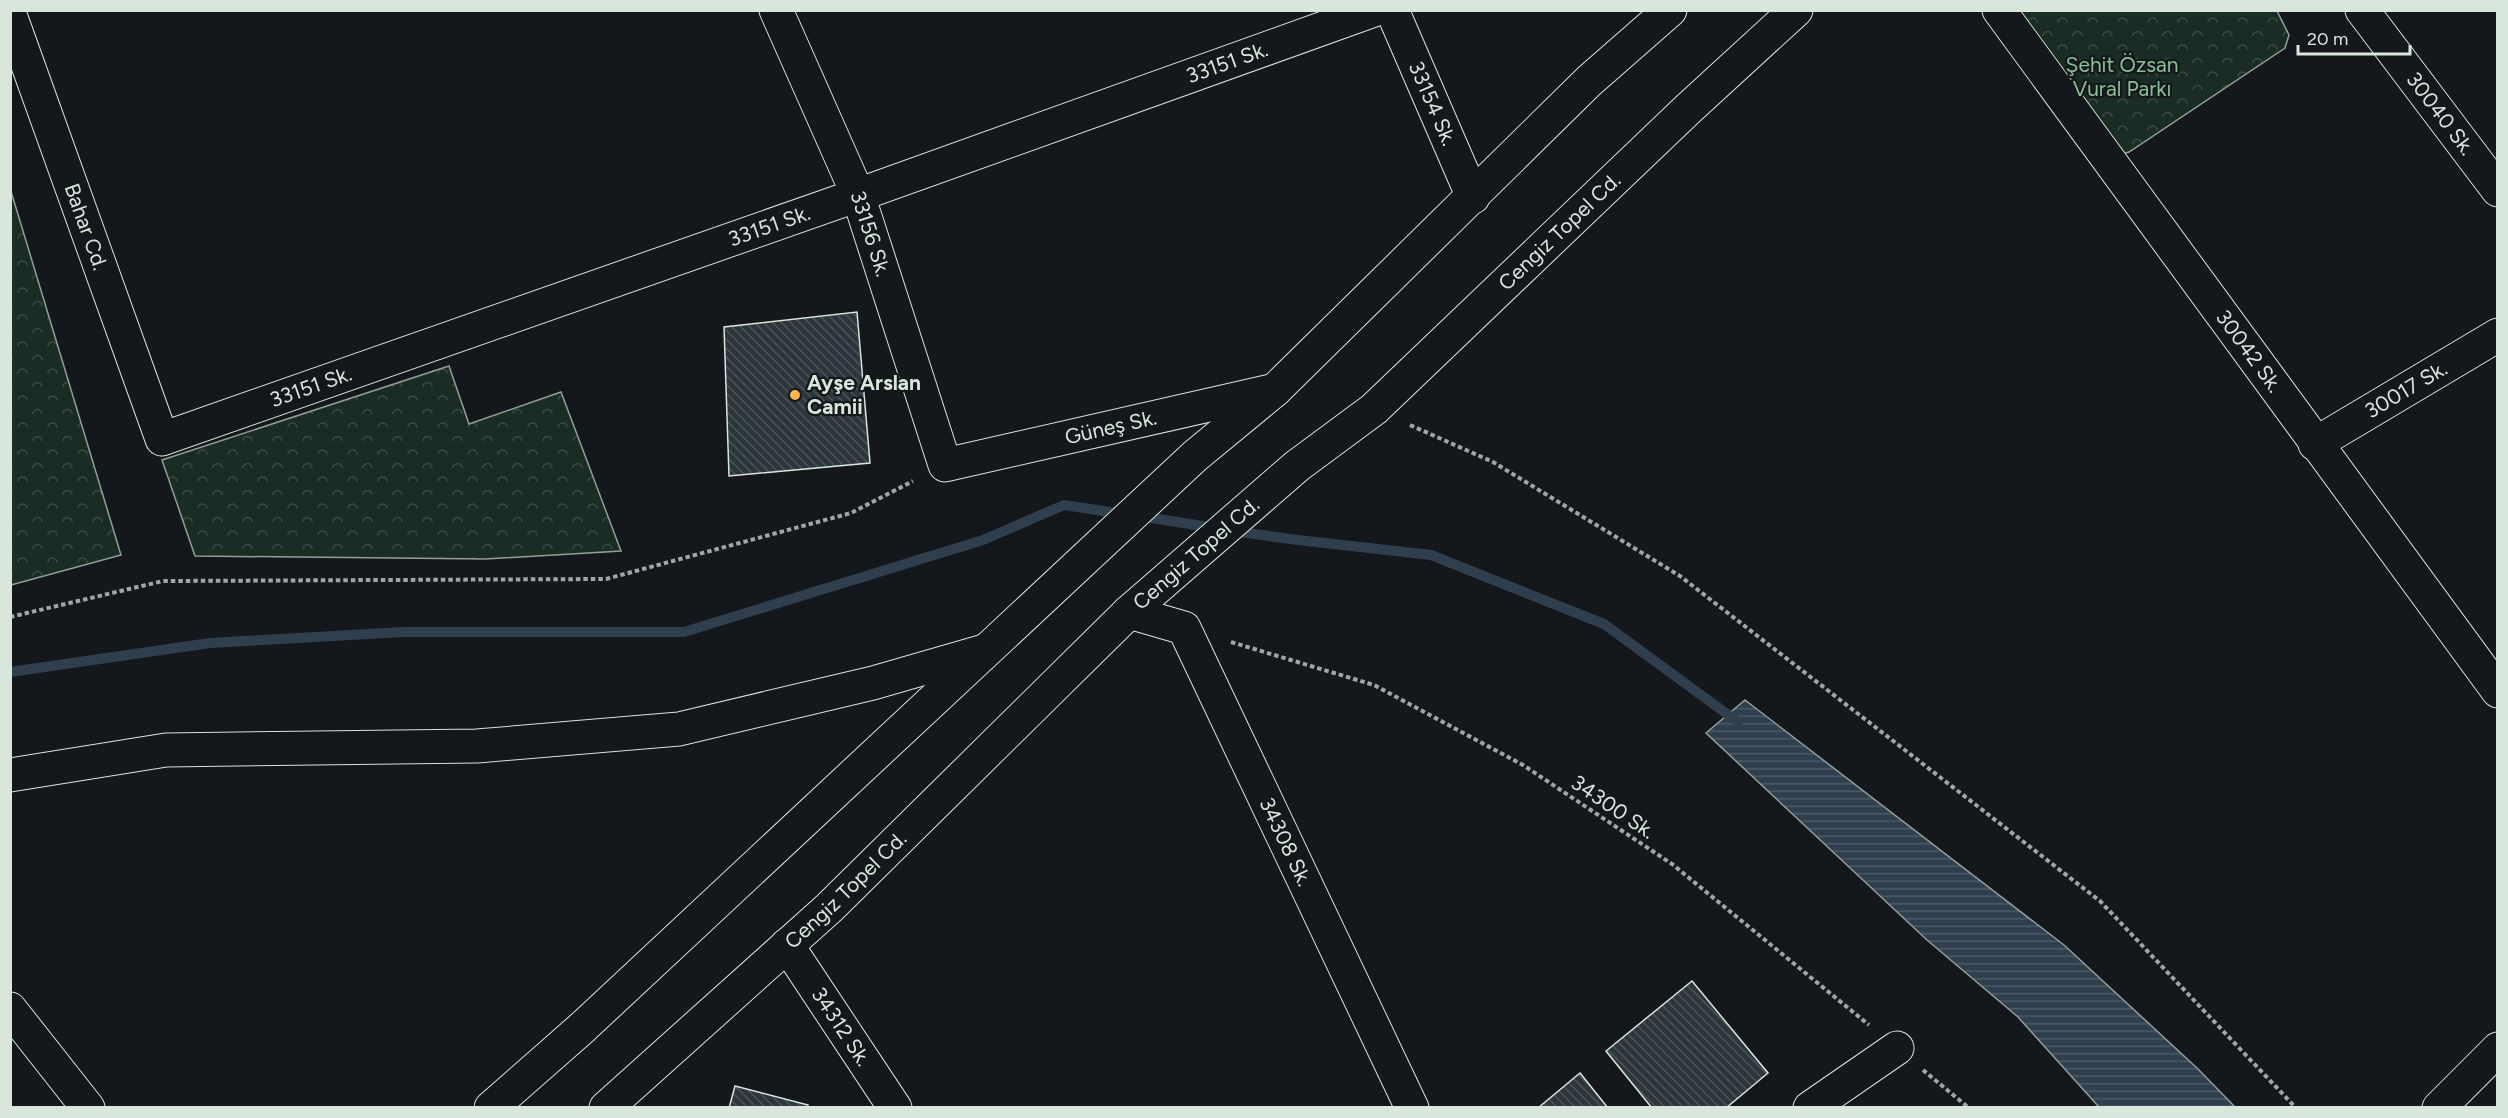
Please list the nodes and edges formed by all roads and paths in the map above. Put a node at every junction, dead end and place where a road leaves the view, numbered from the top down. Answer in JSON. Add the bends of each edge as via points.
{"nodes":[{"id":1,"x":776,"y":10,"type":"edge"},
{"id":2,"x":1374,"y":10,"type":"edge"},
{"id":3,"x":1392,"y":10,"type":"edge"},
{"id":4,"x":1670,"y":10,"type":"edge"},
{"id":5,"x":1796,"y":10,"type":"edge"},
{"id":6,"x":1999,"y":10,"type":"edge"},
{"id":7,"x":2362,"y":10,"type":"edge"},
{"id":8,"x":10,"y":15,"type":"edge"},
{"id":9,"x":2498,"y":190,"type":"edge"},
{"id":10,"x":858,"y":195,"type":"junction"},
{"id":11,"x":1473,"y":197,"type":"junction"},
{"id":12,"x":2498,"y":335,"type":"edge"},
{"id":13,"x":1275,"y":390,"type":"junction"},
{"id":14,"x":1374,"y":409,"type":"junction"},
{"id":15,"x":162,"y":439,"type":"joint"},
{"id":16,"x":2314,"y":444,"type":"junction"},
{"id":17,"x":945,"y":465,"type":"junction"},
{"id":18,"x":1129,"y":612,"type":"junction"},
{"id":19,"x":10,"y":617,"type":"edge"},
{"id":20,"x":1184,"y":628,"type":"junction"},
{"id":21,"x":984,"y":651,"type":"junction"},
{"id":22,"x":2498,"y":691,"type":"edge"},
{"id":23,"x":10,"y":775,"type":"edge"},
{"id":24,"x":787,"y":945,"type":"junction"},
{"id":25,"x":10,"y":1009,"type":"edge"},
{"id":26,"x":1897,"y":1048,"type":"junction"},
{"id":27,"x":2498,"y":1049,"type":"edge"},
{"id":28,"x":88,"y":1107,"type":"edge"},
{"id":29,"x":491,"y":1107,"type":"edge"},
{"id":30,"x":606,"y":1107,"type":"edge"},
{"id":31,"x":895,"y":1107,"type":"edge"},
{"id":32,"x":1412,"y":1107,"type":"edge"},
{"id":33,"x":1810,"y":1107,"type":"edge"},
{"id":34,"x":1969,"y":1107,"type":"edge"},
{"id":35,"x":2296,"y":1107,"type":"edge"},
{"id":36,"x":2439,"y":1107,"type":"edge"}],
"edges":[{"from":1,"to":10,"type":"street","name":"33156 Sk."},
{"from":2,"to":10,"type":"street","name":"33151 Sk."},
{"from":3,"to":11,"type":"street","name":"33154 Sk."},
{"from":4,"to":11,"type":"street","via":[[1589,81]]},
{"from":5,"to":14,"type":"street","name":"Cengiz Topel Cd."},
{"from":6,"to":16,"type":"street","name":"30042 Sk."},
{"from":7,"to":9,"type":"street","name":"30040 Sk."},
{"from":8,"to":15,"type":"street","name":"Bahar Cd."},
{"from":10,"to":15,"type":"street","name":"33151 Sk."},
{"from":10,"to":17,"type":"street","name":"33156 Sk."},
{"from":11,"to":13,"type":"street"},
{"from":12,"to":16,"type":"street","name":"30017 Sk."},
{"from":13,"to":17,"type":"street","name":"Güneş Sk."},
{"from":13,"to":21,"type":"street","via":[[1195,456]]},
{"from":14,"to":18,"type":"street","name":"Cengiz Topel Cd.","via":[[1297,466]]},
{"from":14,"to":35,"type":"path","via":[[1493,462],[1680,576],[2100,901]]},
{"from":16,"to":22,"type":"street","name":"30042 Sk."},
{"from":17,"to":19,"type":"path","via":[[851,513],[606,579],[163,581]]},
{"from":18,"to":20,"type":"street"},
{"from":18,"to":24,"type":"street","name":"Cengiz Topel Cd."},
{"from":20,"to":26,"type":"path","name":"34300 Sk.","via":[[1374,685],[1523,765],[1672,864]]},
{"from":20,"to":32,"type":"street","name":"34308 Sk."},
{"from":21,"to":23,"type":"street","via":[[873,683],[679,729],[477,746],[166,750]]},
{"from":21,"to":29,"type":"street","via":[[583,1027]]},
{"from":24,"to":30,"type":"street","name":"Cengiz Topel Cd."},
{"from":24,"to":31,"type":"street","name":"34312 Sk."},
{"from":25,"to":28,"type":"street"},
{"from":26,"to":33,"type":"street"},
{"from":26,"to":34,"type":"path","name":"34300 Sk."},
{"from":27,"to":36,"type":"street"}]}
